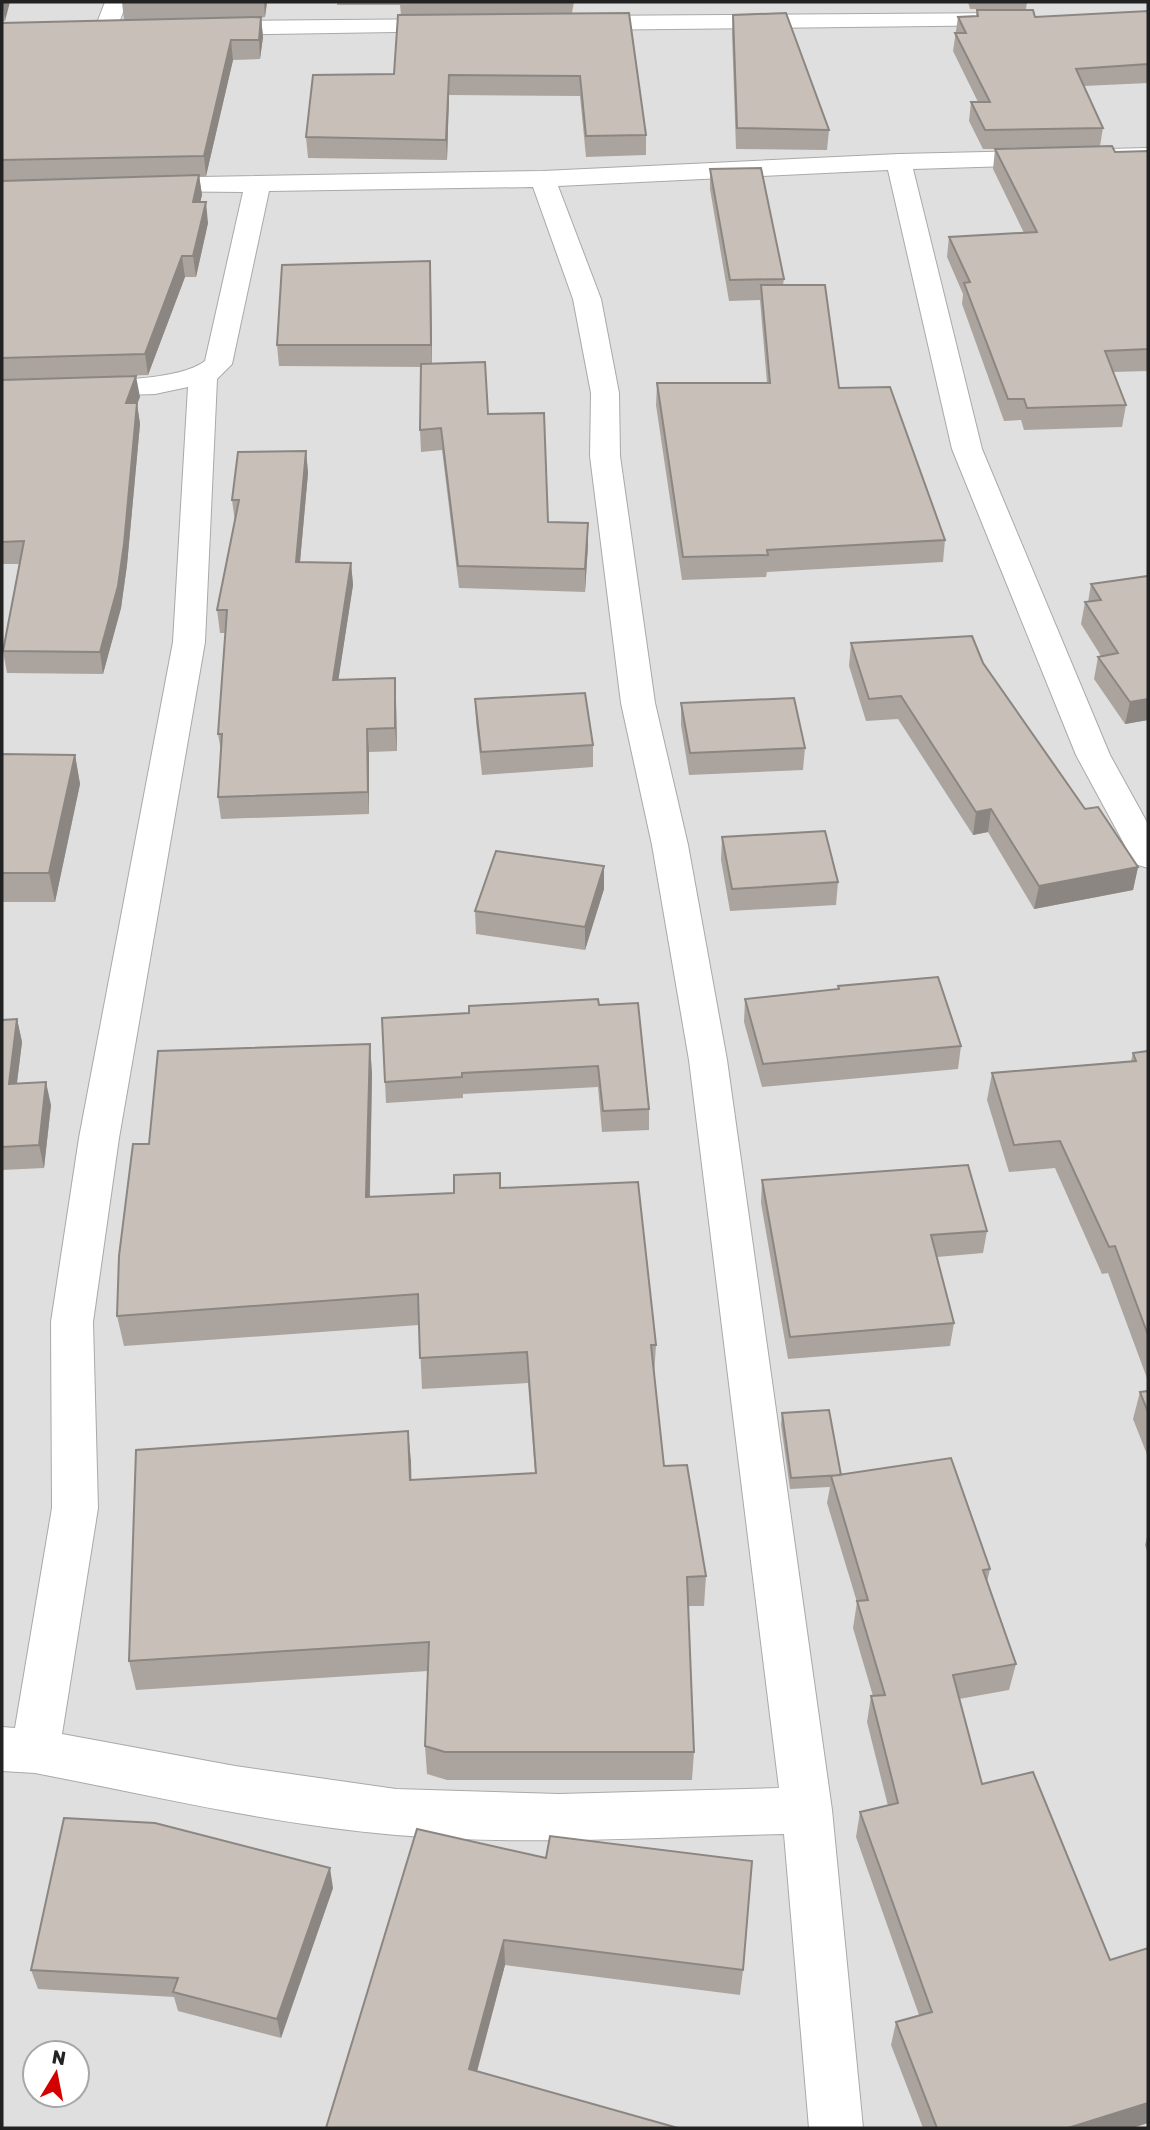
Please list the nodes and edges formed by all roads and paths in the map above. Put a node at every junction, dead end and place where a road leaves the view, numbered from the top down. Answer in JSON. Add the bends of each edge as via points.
{"nodes":[{"id":1,"x":116,"y":2,"type":"edge"},
{"id":2,"x":427,"y":4,"type":"dead end"},
{"id":3,"x":1031,"y":20,"type":"edge"},
{"id":4,"x":552,"y":24,"type":"edge"},
{"id":5,"x":440,"y":26,"type":"junction"},
{"id":6,"x":468,"y":26,"type":"edge"},
{"id":7,"x":107,"y":28,"type":"junction"},
{"id":8,"x":134,"y":28,"type":"edge"},
{"id":9,"x":190,"y":28,"type":"edge"},
{"id":10,"x":80,"y":29,"type":"edge"},
{"id":11,"x":1148,"y":155,"type":"edge"},
{"id":12,"x":899,"y":162,"type":"junction"},
{"id":13,"x":543,"y":179,"type":"junction"},
{"id":14,"x":258,"y":183,"type":"junction"},
{"id":15,"x":123,"y":187,"type":"edge"},
{"id":16,"x":203,"y":376,"type":"junction"},
{"id":17,"x":2,"y":390,"type":"edge"},
{"id":18,"x":1148,"y":856,"type":"edge"},
{"id":19,"x":18,"y":1750,"type":"edge"},
{"id":20,"x":807,"y":1810,"type":"junction"},
{"id":21,"x":836,"y":2128,"type":"edge"}],
"edges":[{"from":1,"to":7,"type":"street"},
{"from":2,"to":5,"type":"street"},
{"from":3,"to":4,"type":"street"},
{"from":5,"to":6,"type":"street"},
{"from":5,"to":9,"type":"street"},
{"from":7,"to":8,"type":"street"},
{"from":7,"to":10,"type":"street"},
{"from":11,"to":12,"type":"street"},
{"from":12,"to":13,"type":"street"},
{"from":12,"to":18,"type":"street","via":[[967,449],[1093,755]]},
{"from":13,"to":14,"type":"street"},
{"from":13,"to":20,"type":"street","via":[[587,299],[606,393],[605,456],[638,703],[670,845],[708,1060]]},
{"from":14,"to":15,"type":"street"},
{"from":14,"to":16,"type":"street","via":[[218,364]]},
{"from":16,"to":17,"type":"street","via":[[155,385]]},
{"from":16,"to":19,"type":"street","via":[[189,642],[99,1138],[72,1322],[75,1508]]},
{"from":19,"to":20,"type":"street","via":[[396,1812],[559,1817]]},
{"from":20,"to":21,"type":"street"}]}
